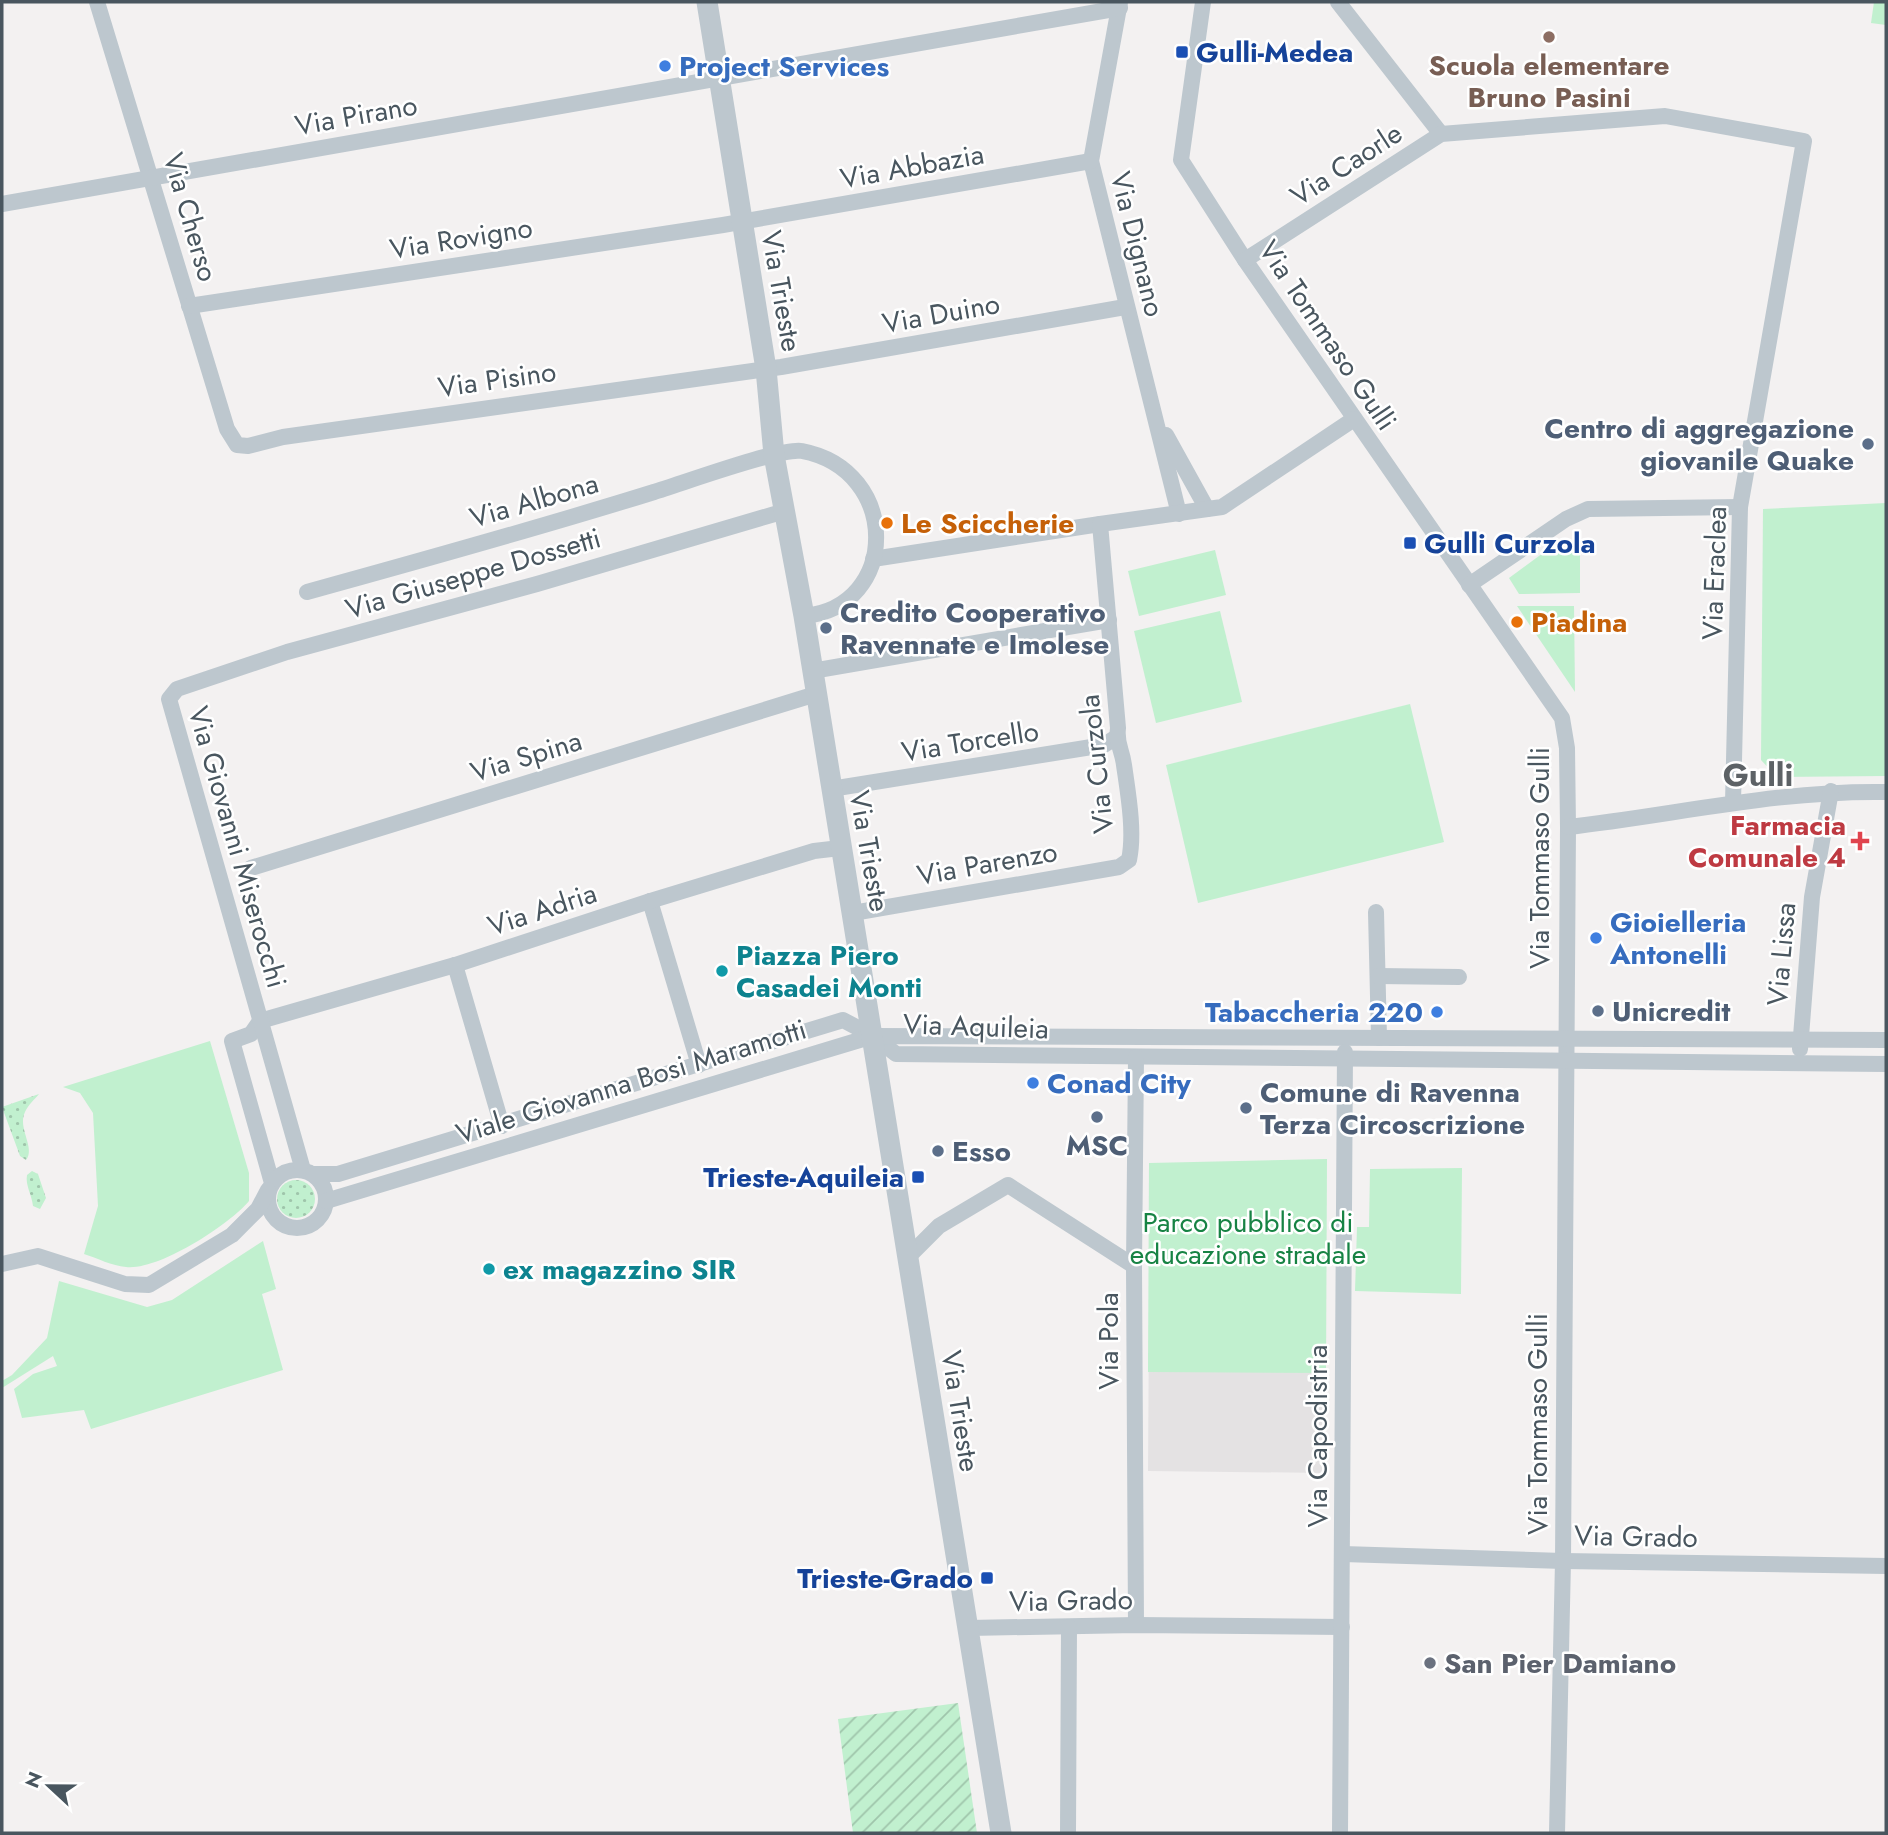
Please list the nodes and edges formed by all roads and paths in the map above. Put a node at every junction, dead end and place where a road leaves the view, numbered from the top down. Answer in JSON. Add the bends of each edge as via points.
{"nodes":[{"id":1,"x":97,"y":2,"type":"edge"},
{"id":2,"x":707,"y":2,"type":"edge"},
{"id":3,"x":1203,"y":2,"type":"edge"},
{"id":4,"x":1338,"y":2,"type":"edge"},
{"id":5,"x":1120,"y":5,"type":"edge"},
{"id":6,"x":719,"y":78,"type":"junction"},
{"id":7,"x":1441,"y":134,"type":"junction"},
{"id":8,"x":1804,"y":141,"type":"joint"},
{"id":9,"x":1091,"y":161,"type":"junction"},
{"id":10,"x":152,"y":177,"type":"junction"},
{"id":11,"x":2,"y":204,"type":"edge"},
{"id":12,"x":742,"y":222,"type":"junction"},
{"id":13,"x":1245,"y":260,"type":"junction"},
{"id":14,"x":189,"y":306,"type":"junction"},
{"id":15,"x":1125,"y":307,"type":"junction"},
{"id":16,"x":766,"y":369,"type":"junction"},
{"id":17,"x":1155,"y":415,"type":"junction"},
{"id":18,"x":1354,"y":419,"type":"junction"},
{"id":19,"x":237,"y":445,"type":"joint"},
{"id":20,"x":774,"y":455,"type":"junction"},
{"id":21,"x":1740,"y":507,"type":"junction"},
{"id":22,"x":1207,"y":509,"type":"junction"},
{"id":23,"x":785,"y":511,"type":"junction"},
{"id":24,"x":1180,"y":514,"type":"junction"},
{"id":25,"x":1093,"y":525,"type":"junction"},
{"id":26,"x":873,"y":559,"type":"junction"},
{"id":27,"x":1469,"y":585,"type":"junction"},
{"id":28,"x":307,"y":592,"type":"dead end"},
{"id":29,"x":804,"y":616,"type":"junction"},
{"id":30,"x":1109,"y":620,"type":"junction"},
{"id":31,"x":812,"y":671,"type":"junction"},
{"id":32,"x":177,"y":689,"type":"joint"},
{"id":33,"x":816,"y":694,"type":"junction"},
{"id":34,"x":1115,"y":738,"type":"junction"},
{"id":35,"x":831,"y":789,"type":"junction"},
{"id":36,"x":1831,"y":791,"type":"junction"},
{"id":37,"x":1886,"y":792,"type":"edge"},
{"id":38,"x":1734,"y":803,"type":"junction"},
{"id":39,"x":1568,"y":827,"type":"junction"},
{"id":40,"x":840,"y":848,"type":"junction"},
{"id":41,"x":1129,"y":860,"type":"joint"},
{"id":42,"x":251,"y":867,"type":"dead end"},
{"id":43,"x":650,"y":901,"type":"junction"},
{"id":44,"x":1376,"y":912,"type":"dead end"},
{"id":45,"x":853,"y":913,"type":"junction"},
{"id":46,"x":455,"y":965,"type":"junction"},
{"id":47,"x":1378,"y":976,"type":"junction"},
{"id":48,"x":1459,"y":977,"type":"dead end"},
{"id":49,"x":260,"y":1021,"type":"junction"},
{"id":50,"x":873,"y":1036,"type":"junction"},
{"id":51,"x":1566,"y":1037,"type":"junction"},
{"id":52,"x":1379,"y":1038,"type":"junction"},
{"id":53,"x":1345,"y":1039,"type":"junction"},
{"id":54,"x":1801,"y":1039,"type":"junction"},
{"id":55,"x":1886,"y":1040,"type":"edge"},
{"id":56,"x":1136,"y":1057,"type":"junction"},
{"id":57,"x":1565,"y":1058,"type":"junction"},
{"id":58,"x":1344,"y":1060,"type":"junction"},
{"id":59,"x":1799,"y":1062,"type":"junction"},
{"id":60,"x":1886,"y":1063,"type":"edge"},
{"id":61,"x":699,"y":1065,"type":"junction"},
{"id":62,"x":502,"y":1126,"type":"junction"},
{"id":63,"x":308,"y":1172,"type":"junction"},
{"id":64,"x":270,"y":1187,"type":"junction"},
{"id":65,"x":326,"y":1201,"type":"junction"},
{"id":66,"x":281,"y":1223,"type":"junction"},
{"id":67,"x":232,"y":1235,"type":"junction"},
{"id":68,"x":908,"y":1257,"type":"junction"},
{"id":69,"x":2,"y":1264,"type":"edge"},
{"id":70,"x":1133,"y":1266,"type":"junction"},
{"id":71,"x":1343,"y":1554,"type":"junction"},
{"id":72,"x":1563,"y":1561,"type":"junction"},
{"id":73,"x":1886,"y":1566,"type":"edge"},
{"id":74,"x":1136,"y":1625,"type":"junction"},
{"id":75,"x":1069,"y":1627,"type":"junction"},
{"id":76,"x":1342,"y":1627,"type":"junction"},
{"id":77,"x":969,"y":1628,"type":"junction"},
{"id":78,"x":1002,"y":1833,"type":"edge"},
{"id":79,"x":1068,"y":1833,"type":"edge"},
{"id":80,"x":1340,"y":1833,"type":"edge"},
{"id":81,"x":1557,"y":1833,"type":"edge"}],
"edges":[{"from":1,"to":10,"type":"street","name":"Via Cherso"},
{"from":2,"to":6,"type":"street","name":"Via Trieste"},
{"from":3,"to":13,"type":"street","name":"Via Tommaso Gulli","via":[[1181,160]]},
{"from":4,"to":7,"type":"street","name":"Via Caorle"},
{"from":5,"to":6,"type":"street","name":"Via Pirano"},
{"from":5,"to":9,"type":"street","name":"Via Dignano"},
{"from":6,"to":10,"type":"street","name":"Via Pirano"},
{"from":6,"to":12,"type":"street","name":"Via Trieste"},
{"from":7,"to":8,"type":"street","name":"Via Caorle","via":[[1665,116]]},
{"from":7,"to":13,"type":"street","name":"Via Caorle"},
{"from":8,"to":21,"type":"street","name":"Via Eraclea"},
{"from":9,"to":12,"type":"street","name":"Via Abbazia"},
{"from":9,"to":15,"type":"street","name":"Via Dignano"},
{"from":10,"to":11,"type":"street","name":"Via Pirano"},
{"from":10,"to":14,"type":"street","name":"Via Cherso"},
{"from":12,"to":14,"type":"street","name":"Via Rovigno"},
{"from":12,"to":16,"type":"street","name":"Via Trieste"},
{"from":13,"to":18,"type":"street","name":"Via Tommaso Gulli"},
{"from":14,"to":19,"type":"street","name":"Via Cherso","via":[[227,429]]},
{"from":15,"to":16,"type":"street","name":"Via Duino"},
{"from":15,"to":17,"type":"street","name":"Via Dignano"},
{"from":16,"to":19,"type":"street","name":"Via Pisino"},
{"from":16,"to":20,"type":"street","name":"Via Trieste"},
{"from":17,"to":22,"type":"street","name":"Via Dignano"},
{"from":17,"to":24,"type":"street","name":"Via Dignano"},
{"from":18,"to":22,"type":"street","via":[[1222,507]]},
{"from":18,"to":27,"type":"street","name":"Via Tommaso Gulli"},
{"from":20,"to":23,"type":"street","name":"Via Trieste"},
{"from":20,"to":26,"type":"street","name":"Via Albona","via":[[799,450],[844,467],[857,479],[872,508],[877,538]]},
{"from":20,"to":28,"type":"street","name":"Via Albona"},
{"from":21,"to":27,"type":"street","via":[[1588,509]]},
{"from":21,"to":38,"type":"street","name":"Via Eraclea"},
{"from":22,"to":24,"type":"street"},
{"from":23,"to":29,"type":"street","name":"Via Trieste"},
{"from":23,"to":32,"type":"street","name":"Via Giuseppe Dossetti","via":[[287,652]]},
{"from":24,"to":25,"type":"street"},
{"from":25,"to":26,"type":"street"},
{"from":25,"to":30,"type":"street","name":"Via Curzola"},
{"from":26,"to":29,"type":"street","via":[[856,592],[826,614]]},
{"from":27,"to":39,"type":"street","name":"Via Tommaso Gulli","via":[[1562,718]]},
{"from":29,"to":31,"type":"street","name":"Via Trieste"},
{"from":30,"to":31,"type":"street"},
{"from":30,"to":34,"type":"street","name":"Via Curzola","via":[[1118,728]]},
{"from":31,"to":33,"type":"street","name":"Via Trieste"},
{"from":32,"to":49,"type":"street","name":"Via Giovanni Miserocchi","via":[[169,699]]},
{"from":33,"to":35,"type":"street","name":"Via Trieste"},
{"from":33,"to":42,"type":"street","name":"Via Spina"},
{"from":34,"to":35,"type":"street","name":"Via Torcello","via":[[1104,745]]},
{"from":34,"to":41,"type":"street","name":"Via Curzola","via":[[1124,765]]},
{"from":35,"to":40,"type":"street","name":"Via Trieste"},
{"from":36,"to":37,"type":"street"},
{"from":36,"to":38,"type":"street"},
{"from":36,"to":54,"type":"street","name":"Via Lissa","via":[[1812,897]]},
{"from":38,"to":39,"type":"street"},
{"from":39,"to":51,"type":"street","name":"Via Tommaso Gulli"},
{"from":40,"to":43,"type":"street","name":"Via Adria","via":[[814,851]]},
{"from":40,"to":45,"type":"street","name":"Via Trieste"},
{"from":41,"to":45,"type":"street","name":"Via Parenzo","via":[[1118,867]]},
{"from":43,"to":46,"type":"street","name":"Via Adria"},
{"from":43,"to":61,"type":"street"},
{"from":44,"to":47,"type":"street"},
{"from":45,"to":50,"type":"street","name":"Via Trieste"},
{"from":46,"to":49,"type":"street","name":"Via Adria"},
{"from":46,"to":62,"type":"street"},
{"from":47,"to":48,"type":"street"},
{"from":47,"to":52,"type":"street"},
{"from":49,"to":63,"type":"street","name":"Via Giovanni Miserocchi"},
{"from":49,"to":64,"type":"street","name":"Via Giovanni Miserocchi","via":[[251,1034],[232,1041]]},
{"from":50,"to":53,"type":"street","name":"Via Aquileia"},
{"from":50,"to":56,"type":"street","name":"Via Aquileia","via":[[896,1054]]},
{"from":50,"to":61,"type":"street","name":"Viale Giovanna Bosi Maramotti","via":[[844,1020]]},
{"from":50,"to":65,"type":"street","name":"Viale Giovanna Bosi Maramotti"},
{"from":50,"to":68,"type":"street","name":"Via Trieste"},
{"from":51,"to":52,"type":"street","name":"Via Aquileia"},
{"from":51,"to":54,"type":"street","name":"Via Aquileia"},
{"from":51,"to":57,"type":"street","name":"Via Tommaso Gulli"},
{"from":52,"to":53,"type":"street","name":"Via Aquileia"},
{"from":53,"to":58,"type":"street","name":"Via Capodistria"},
{"from":54,"to":55,"type":"street","name":"Via Aquileia"},
{"from":54,"to":59,"type":"street","name":"Via Lissa"},
{"from":56,"to":58,"type":"street","name":"Via Aquileia"},
{"from":56,"to":70,"type":"street","name":"Via Pola"},
{"from":57,"to":58,"type":"street","name":"Via Aquileia"},
{"from":57,"to":59,"type":"street","name":"Via Aquileia"},
{"from":57,"to":72,"type":"street","name":"Via Tommaso Gulli"},
{"from":58,"to":71,"type":"street","name":"Via Capodistria"},
{"from":59,"to":60,"type":"street","name":"Via Aquileia"},
{"from":61,"to":62,"type":"street","name":"Viale Giovanna Bosi Maramotti"},
{"from":62,"to":63,"type":"street","name":"Viale Giovanna Bosi Maramotti","via":[[338,1174]]},
{"from":63,"to":64,"type":"street","via":[[286,1171]]},
{"from":63,"to":65,"type":"street","via":[[323,1185]]},
{"from":64,"to":66,"type":"street","via":[[269,1209]]},
{"from":64,"to":67,"type":"street","via":[[258,1209]]},
{"from":65,"to":66,"type":"street","via":[[324,1211],[310,1225],[290,1228]]},
{"from":66,"to":67,"type":"street"},
{"from":67,"to":69,"type":"street","via":[[149,1285],[125,1284],[37,1256]]},
{"from":68,"to":70,"type":"street","via":[[939,1226],[1008,1185]]},
{"from":68,"to":77,"type":"street","name":"Via Trieste"},
{"from":70,"to":74,"type":"street","name":"Via Pola"},
{"from":71,"to":72,"type":"street","name":"Via Grado"},
{"from":71,"to":76,"type":"street","name":"Via Capodistria"},
{"from":72,"to":73,"type":"street","name":"Via Grado"},
{"from":72,"to":81,"type":"street","name":"Via Tommaso Gulli"},
{"from":74,"to":75,"type":"street","name":"Via Grado"},
{"from":74,"to":76,"type":"street","name":"Via Grado"},
{"from":75,"to":77,"type":"street","name":"Via Grado"},
{"from":75,"to":79,"type":"street"},
{"from":76,"to":80,"type":"street","name":"Via Capodistria"},
{"from":77,"to":78,"type":"street","name":"Via Trieste"}]}
